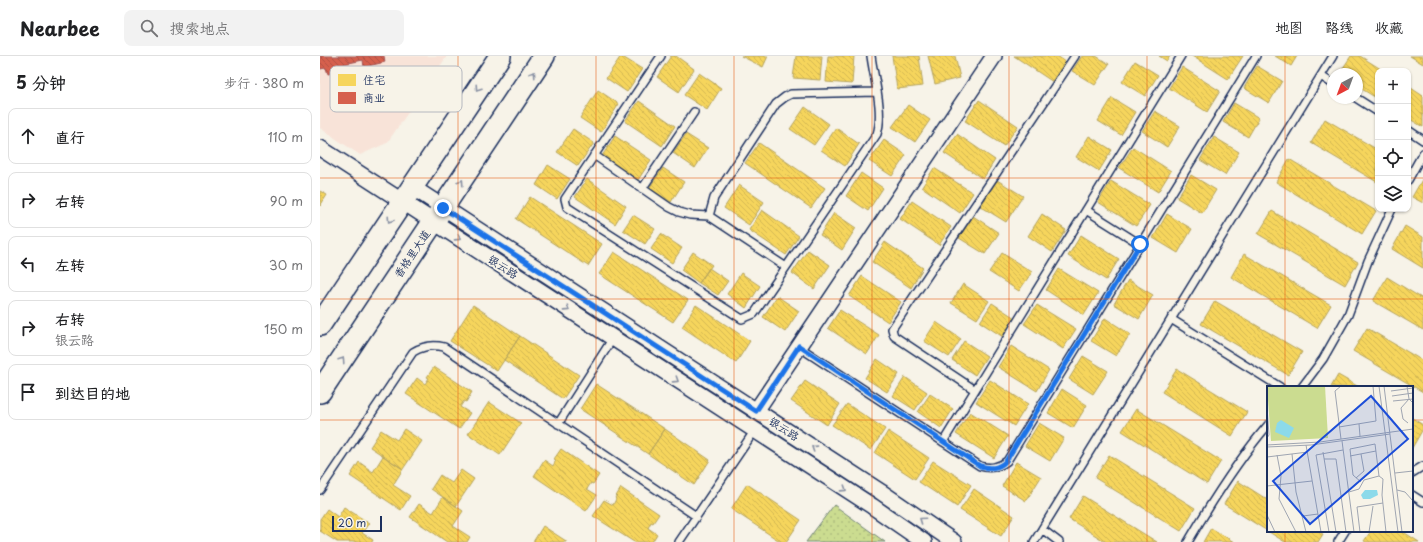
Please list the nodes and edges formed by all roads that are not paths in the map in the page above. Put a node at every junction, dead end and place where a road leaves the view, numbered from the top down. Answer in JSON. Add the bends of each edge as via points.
{"nodes":[{"id":1,"x":500,"y":56,"type":"edge"},
{"id":2,"x":544,"y":56,"type":"edge"},
{"id":3,"x":660,"y":56,"type":"edge"},
{"id":4,"x":871,"y":56,"type":"edge"},
{"id":5,"x":994,"y":56,"type":"edge"},
{"id":6,"x":1075,"y":56,"type":"edge"},
{"id":7,"x":1181,"y":56,"type":"edge"},
{"id":8,"x":1256,"y":56,"type":"edge"},
{"id":9,"x":1333,"y":56,"type":"edge"},
{"id":10,"x":1321,"y":76,"type":"junction"},
{"id":11,"x":1327,"y":80,"type":"edge"},
{"id":12,"x":876,"y":92,"type":"junction"},
{"id":13,"x":1363,"y":102,"type":"edge"},
{"id":14,"x":1375,"y":110,"type":"edge"},
{"id":15,"x":694,"y":112,"type":"dead end"},
{"id":16,"x":1411,"y":132,"type":"edge"},
{"id":17,"x":1423,"y":140,"type":"edge"},
{"id":18,"x":320,"y":148,"type":"edge"},
{"id":19,"x":1423,"y":153,"type":"edge"},
{"id":20,"x":594,"y":155,"type":"junction"},
{"id":21,"x":1410,"y":176,"type":"edge"},
{"id":22,"x":642,"y":188,"type":"junction"},
{"id":23,"x":407,"y":194,"type":"junction"},
{"id":24,"x":1086,"y":210,"type":"junction"},
{"id":25,"x":1391,"y":212,"type":"edge"},
{"id":26,"x":438,"y":215,"type":"junction"},
{"id":27,"x":709,"y":216,"type":"junction"},
{"id":28,"x":1140,"y":244,"type":"junction"},
{"id":29,"x":786,"y":268,"type":"junction"},
{"id":30,"x":1171,"y":319,"type":"junction"},
{"id":31,"x":320,"y":325,"type":"edge"},
{"id":32,"x":613,"y":338,"type":"junction"},
{"id":33,"x":799,"y":346,"type":"junction"},
{"id":34,"x":1278,"y":386,"type":"edge"},
{"id":35,"x":1303,"y":386,"type":"edge"},
{"id":36,"x":975,"y":390,"type":"junction"},
{"id":37,"x":320,"y":392,"type":"edge"},
{"id":38,"x":756,"y":411,"type":"junction"},
{"id":39,"x":558,"y":424,"type":"junction"},
{"id":40,"x":1267,"y":426,"type":"edge"},
{"id":41,"x":755,"y":430,"type":"junction"},
{"id":42,"x":943,"y":442,"type":"junction"},
{"id":43,"x":1423,"y":466,"type":"edge"},
{"id":44,"x":1413,"y":472,"type":"edge"},
{"id":45,"x":320,"y":490,"type":"edge"},
{"id":46,"x":1413,"y":496,"type":"edge"},
{"id":47,"x":1423,"y":502,"type":"edge"},
{"id":48,"x":696,"y":516,"type":"junction"},
{"id":49,"x":1042,"y":529,"type":"junction"},
{"id":50,"x":1344,"y":532,"type":"edge"},
{"id":51,"x":679,"y":542,"type":"edge"},
{"id":52,"x":924,"y":542,"type":"edge"},
{"id":53,"x":954,"y":542,"type":"edge"},
{"id":54,"x":1034,"y":542,"type":"edge"},
{"id":55,"x":1059,"y":542,"type":"edge"},
{"id":56,"x":1188,"y":542,"type":"edge"},
{"id":57,"x":1338,"y":542,"type":"edge"}],
"edges":[{"from":1,"to":23,"type":"main road","one_way":true},
{"from":26,"to":2,"type":"main road","name":"香格里大道","one_way":true},
{"from":3,"to":20,"type":"lane"},
{"from":4,"to":12,"type":"lane"},
{"from":5,"to":33,"type":"street"},
{"from":6,"to":36,"type":"lane","via":[[892,329],[894,336]]},
{"from":7,"to":24,"type":"lane"},
{"from":8,"to":28,"type":"lane"},
{"from":9,"to":10,"type":"lane"},
{"from":10,"to":11,"type":"lane"},
{"from":10,"to":30,"type":"lane"},
{"from":12,"to":27,"type":"lane","via":[[798,94],[785,97],[776,104],[714,198]]},
{"from":12,"to":29,"type":"lane","via":[[880,115],[877,134]]},
{"from":13,"to":14,"type":"lane"},
{"from":15,"to":22,"type":"lane"},
{"from":16,"to":17,"type":"lane"},
{"from":18,"to":23,"type":"street","name":"银云路"},
{"from":19,"to":21,"type":"lane"},
{"from":20,"to":22,"type":"lane"},
{"from":20,"to":29,"type":"lane","via":[[565,199],[567,207],[742,319],[754,314]]},
{"from":22,"to":27,"type":"lane","via":[[680,212]]},
{"from":23,"to":26,"type":"street","name":"银云路"},
{"from":23,"to":31,"type":"main road","one_way":true},
{"from":24,"to":28,"type":"lane"},
{"from":24,"to":36,"type":"lane"},
{"from":25,"to":35,"type":"lane","via":[[1368,261],[1348,315],[1323,359]]},
{"from":26,"to":32,"type":"street","name":"银云路","one_way":true},
{"from":37,"to":26,"type":"main road","name":"香格里大道","one_way":true},
{"from":26,"to":38,"type":"street","name":"银云路"},
{"from":27,"to":29,"type":"lane"},
{"from":28,"to":42,"type":"lane","via":[[1006,461],[989,469]]},
{"from":30,"to":34,"type":"lane"},
{"from":30,"to":49,"type":"lane"},
{"from":32,"to":39,"type":"lane"},
{"from":32,"to":41,"type":"street","name":"银云路","one_way":true},
{"from":33,"to":38,"type":"street"},
{"from":33,"to":42,"type":"lane"},
{"from":36,"to":42,"type":"lane"},
{"from":53,"to":38,"type":"street","name":"银云路","one_way":true},
{"from":39,"to":45,"type":"lane","via":[[444,347],[426,346],[413,352]]},
{"from":39,"to":48,"type":"lane"},
{"from":40,"to":56,"type":"lane","via":[[1218,491]]},
{"from":41,"to":48,"type":"lane"},
{"from":41,"to":52,"type":"street","name":"银云路","one_way":true},
{"from":43,"to":44,"type":"lane"},
{"from":46,"to":47,"type":"lane"},
{"from":48,"to":51,"type":"lane"},
{"from":49,"to":54,"type":"lane"},
{"from":49,"to":55,"type":"lane"},
{"from":50,"to":57,"type":"lane"}]}
